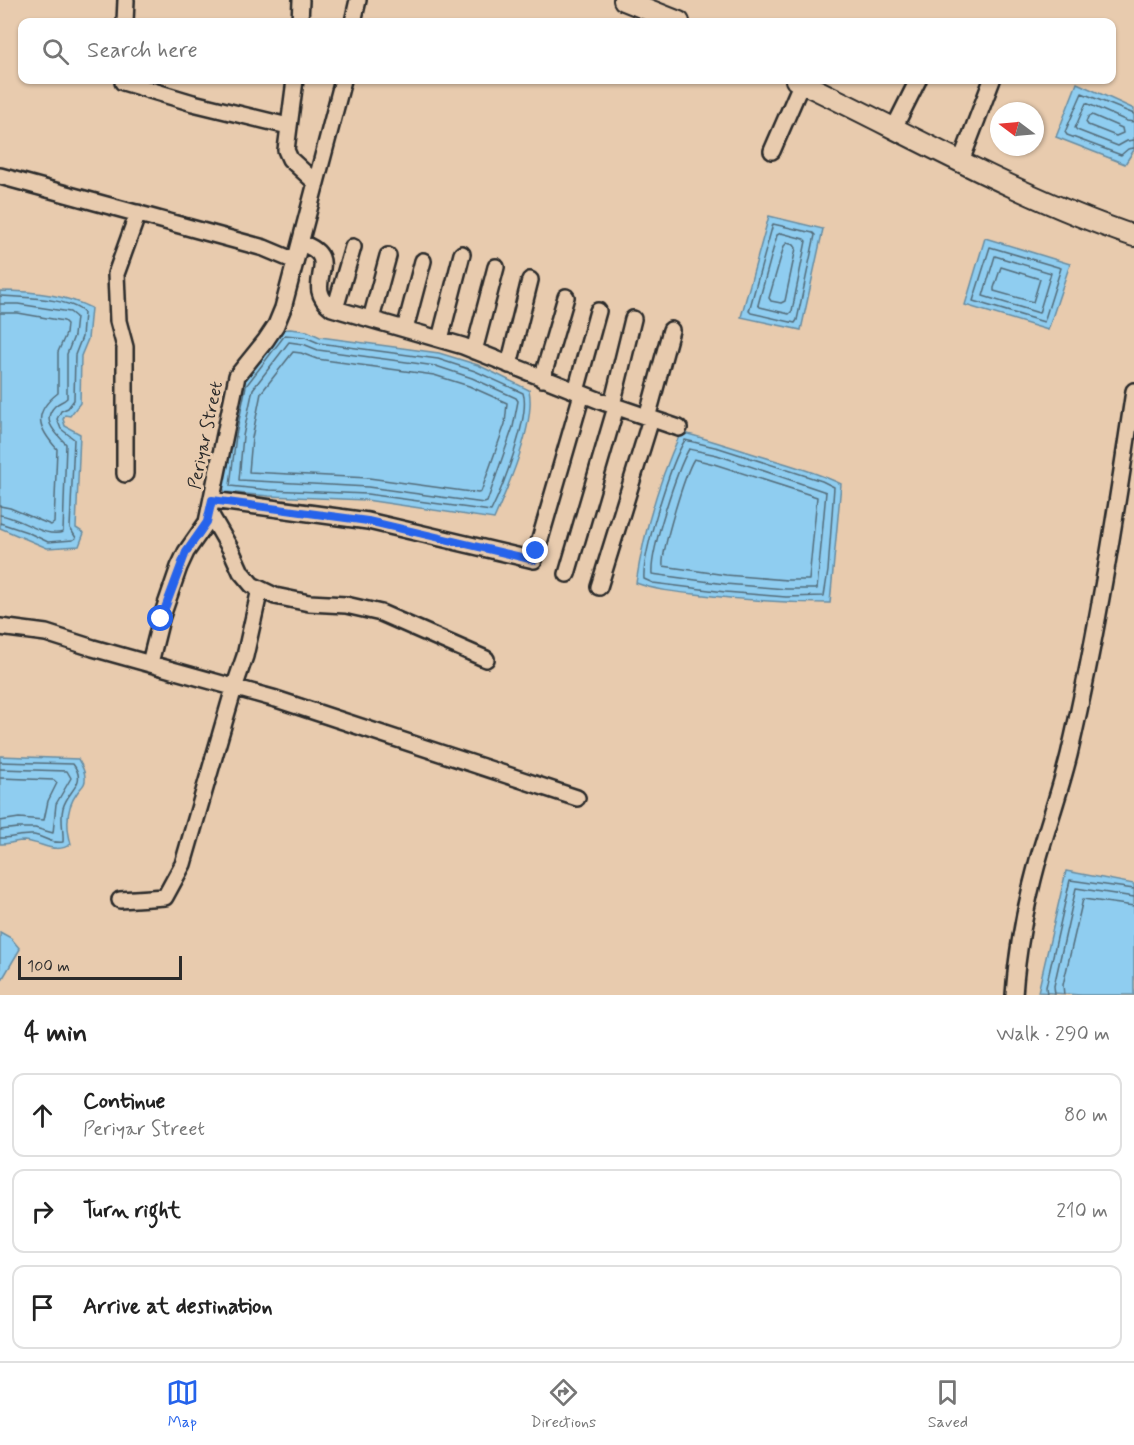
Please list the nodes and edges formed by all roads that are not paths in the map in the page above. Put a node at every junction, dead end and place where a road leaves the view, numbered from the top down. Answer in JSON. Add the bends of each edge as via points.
{"nodes":[{"id":1,"x":126,"y":0,"type":"edge"},
{"id":2,"x":301,"y":0,"type":"edge"},
{"id":3,"x":358,"y":0,"type":"edge"},
{"id":4,"x":636,"y":2,"type":"edge"},
{"id":5,"x":125,"y":18,"type":"edge"},
{"id":6,"x":300,"y":18,"type":"edge"},
{"id":7,"x":355,"y":18,"type":"edge"},
{"id":8,"x":670,"y":18,"type":"edge"},
{"id":9,"x":130,"y":84,"type":"edge"},
{"id":10,"x":294,"y":84,"type":"edge"},
{"id":11,"x":342,"y":84,"type":"edge"},
{"id":12,"x":798,"y":84,"type":"edge"},
{"id":13,"x":805,"y":84,"type":"edge"},
{"id":14,"x":916,"y":84,"type":"edge"},
{"id":15,"x":990,"y":84,"type":"edge"},
{"id":16,"x":288,"y":126,"type":"junction"},
{"id":17,"x":894,"y":128,"type":"junction"},
{"id":18,"x":772,"y":151,"type":"dead end"},
{"id":19,"x":961,"y":161,"type":"junction"},
{"id":20,"x":0,"y":176,"type":"edge"},
{"id":21,"x":315,"y":183,"type":"junction"},
{"id":22,"x":138,"y":213,"type":"junction"},
{"id":23,"x":1134,"y":236,"type":"edge"},
{"id":24,"x":301,"y":243,"type":"junction"},
{"id":25,"x":353,"y":247,"type":"dead end"},
{"id":26,"x":462,"y":254,"type":"dead end"},
{"id":27,"x":388,"y":256,"type":"dead end"},
{"id":28,"x":295,"y":261,"type":"junction"},
{"id":29,"x":423,"y":261,"type":"dead end"},
{"id":30,"x":496,"y":267,"type":"dead end"},
{"id":31,"x":530,"y":280,"type":"dead end"},
{"id":32,"x":566,"y":297,"type":"dead end"},
{"id":33,"x":335,"y":309,"type":"junction"},
{"id":34,"x":598,"y":311,"type":"dead end"},
{"id":35,"x":371,"y":319,"type":"junction"},
{"id":36,"x":633,"y":319,"type":"dead end"},
{"id":37,"x":405,"y":328,"type":"junction"},
{"id":38,"x":671,"y":330,"type":"dead end"},
{"id":39,"x":440,"y":339,"type":"junction"},
{"id":40,"x":474,"y":351,"type":"junction"},
{"id":41,"x":509,"y":365,"type":"junction"},
{"id":42,"x":542,"y":379,"type":"junction"},
{"id":43,"x":1134,"y":392,"type":"edge"},
{"id":44,"x":579,"y":393,"type":"junction"},
{"id":45,"x":614,"y":406,"type":"junction"},
{"id":46,"x":649,"y":418,"type":"junction"},
{"id":47,"x":679,"y":428,"type":"dead end"},
{"id":48,"x":125,"y":474,"type":"dead end"},
{"id":49,"x":210,"y":506,"type":"junction"},
{"id":50,"x":567,"y":574,"type":"dead end"},
{"id":51,"x":599,"y":587,"type":"dead end"},
{"id":52,"x":260,"y":589,"type":"junction"},
{"id":53,"x":0,"y":627,"type":"edge"},
{"id":54,"x":486,"y":659,"type":"dead end"},
{"id":55,"x":150,"y":663,"type":"junction"},
{"id":56,"x":234,"y":688,"type":"junction"},
{"id":57,"x":577,"y":798,"type":"dead end"},
{"id":58,"x":120,"y":900,"type":"dead end"},
{"id":59,"x":1014,"y":995,"type":"edge"}],
"edges":[{"from":1,"to":5,"type":"street"},
{"from":2,"to":6,"type":"street"},
{"from":3,"to":7,"type":"street"},
{"from":4,"to":8,"type":"main road"},
{"from":9,"to":16,"type":"street"},
{"from":10,"to":16,"type":"street"},
{"from":11,"to":21,"type":"street","name":"Periyar Street"},
{"from":12,"to":18,"type":"street"},
{"from":13,"to":17,"type":"main road"},
{"from":14,"to":17,"type":"street"},
{"from":15,"to":19,"type":"street"},
{"from":16,"to":21,"type":"street","via":[[286,150]]},
{"from":17,"to":19,"type":"main road"},
{"from":19,"to":23,"type":"main road","via":[[1048,202]]},
{"from":20,"to":22,"type":"street"},
{"from":21,"to":24,"type":"street","name":"Periyar Street"},
{"from":22,"to":28,"type":"street","via":[[264,248]]},
{"from":22,"to":48,"type":"street","via":[[116,274],[118,321],[125,347]]},
{"from":24,"to":28,"type":"street","name":"Periyar Street"},
{"from":24,"to":33,"type":"street","via":[[320,255],[320,295]]},
{"from":25,"to":33,"type":"street"},
{"from":26,"to":39,"type":"street"},
{"from":27,"to":35,"type":"street"},
{"from":28,"to":49,"type":"street","name":"Periyar Street","via":[[276,325],[237,376]]},
{"from":29,"to":37,"type":"street"},
{"from":30,"to":40,"type":"street"},
{"from":31,"to":41,"type":"street"},
{"from":32,"to":42,"type":"street"},
{"from":33,"to":35,"type":"street"},
{"from":34,"to":44,"type":"street"},
{"from":35,"to":37,"type":"street"},
{"from":36,"to":45,"type":"street"},
{"from":37,"to":39,"type":"street"},
{"from":38,"to":46,"type":"street"},
{"from":39,"to":40,"type":"street"},
{"from":40,"to":41,"type":"street"},
{"from":41,"to":42,"type":"street"},
{"from":42,"to":44,"type":"street"},
{"from":43,"to":59,"type":"street","via":[[1082,697],[1030,896]]},
{"from":44,"to":45,"type":"street"},
{"from":44,"to":49,"type":"street","via":[[534,560],[368,521]]},
{"from":45,"to":46,"type":"street"},
{"from":45,"to":50,"type":"street"},
{"from":46,"to":47,"type":"street"},
{"from":46,"to":51,"type":"street"},
{"from":49,"to":52,"type":"street","via":[[241,572]]},
{"from":49,"to":55,"type":"street","name":"Periyar Street","via":[[207,522],[179,567]]},
{"from":52,"to":54,"type":"street","via":[[309,603],[346,605],[381,613]]},
{"from":52,"to":56,"type":"street"},
{"from":53,"to":55,"type":"street","via":[[46,633]]},
{"from":55,"to":56,"type":"street"},
{"from":56,"to":57,"type":"street"},
{"from":56,"to":58,"type":"street","via":[[183,864],[165,897]]}]}
